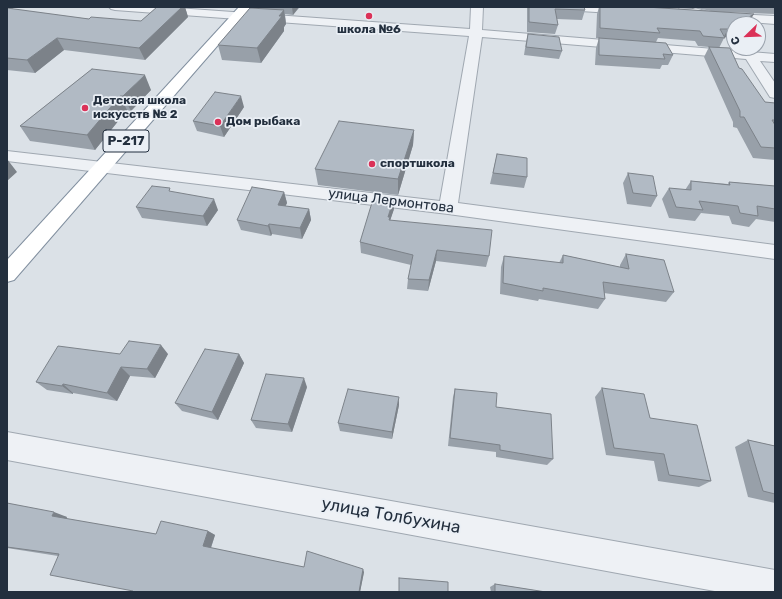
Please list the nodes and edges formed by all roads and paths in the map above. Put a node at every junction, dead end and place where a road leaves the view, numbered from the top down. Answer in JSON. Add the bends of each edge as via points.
{"nodes":[{"id":1,"x":115,"y":7,"type":"edge"},
{"id":2,"x":477,"y":7,"type":"edge"},
{"id":3,"x":565,"y":7,"type":"edge"},
{"id":4,"x":684,"y":7,"type":"edge"},
{"id":5,"x":241,"y":12,"type":"edge"},
{"id":6,"x":642,"y":12,"type":"edge"},
{"id":7,"x":672,"y":14,"type":"edge"},
{"id":8,"x":710,"y":16,"type":"junction"},
{"id":9,"x":775,"y":20,"type":"edge"},
{"id":10,"x":476,"y":34,"type":"junction"},
{"id":11,"x":726,"y":54,"type":"edge"},
{"id":12,"x":750,"y":56,"type":"joint"},
{"id":13,"x":775,"y":58,"type":"edge"},
{"id":14,"x":775,"y":94,"type":"edge"},
{"id":15,"x":7,"y":156,"type":"edge"},
{"id":16,"x":104,"y":167,"type":"junction"},
{"id":17,"x":448,"y":208,"type":"junction"},
{"id":18,"x":775,"y":252,"type":"edge"},
{"id":19,"x":7,"y":274,"type":"edge"},
{"id":20,"x":7,"y":446,"type":"edge"},
{"id":21,"x":775,"y":586,"type":"edge"}],
"edges":[{"from":1,"to":5,"type":"street"},
{"from":2,"to":10,"type":"street"},
{"from":3,"to":6,"type":"street"},
{"from":4,"to":8,"type":"street"},
{"from":5,"to":10,"type":"street"},
{"from":5,"to":16,"type":"highway","number":"Р-217"},
{"from":7,"to":8,"type":"street"},
{"from":8,"to":9,"type":"street"},
{"from":10,"to":11,"type":"street"},
{"from":10,"to":17,"type":"street"},
{"from":12,"to":13,"type":"street"},
{"from":12,"to":14,"type":"street"},
{"from":15,"to":16,"type":"street","name":"улица Лермонтова"},
{"from":16,"to":17,"type":"street","name":"улица Лермонтова"},
{"from":16,"to":19,"type":"highway","number":"Р-217"},
{"from":17,"to":18,"type":"street","name":"улица Лермонтова"},
{"from":20,"to":21,"type":"street","name":"улица Толбухина"}]}
